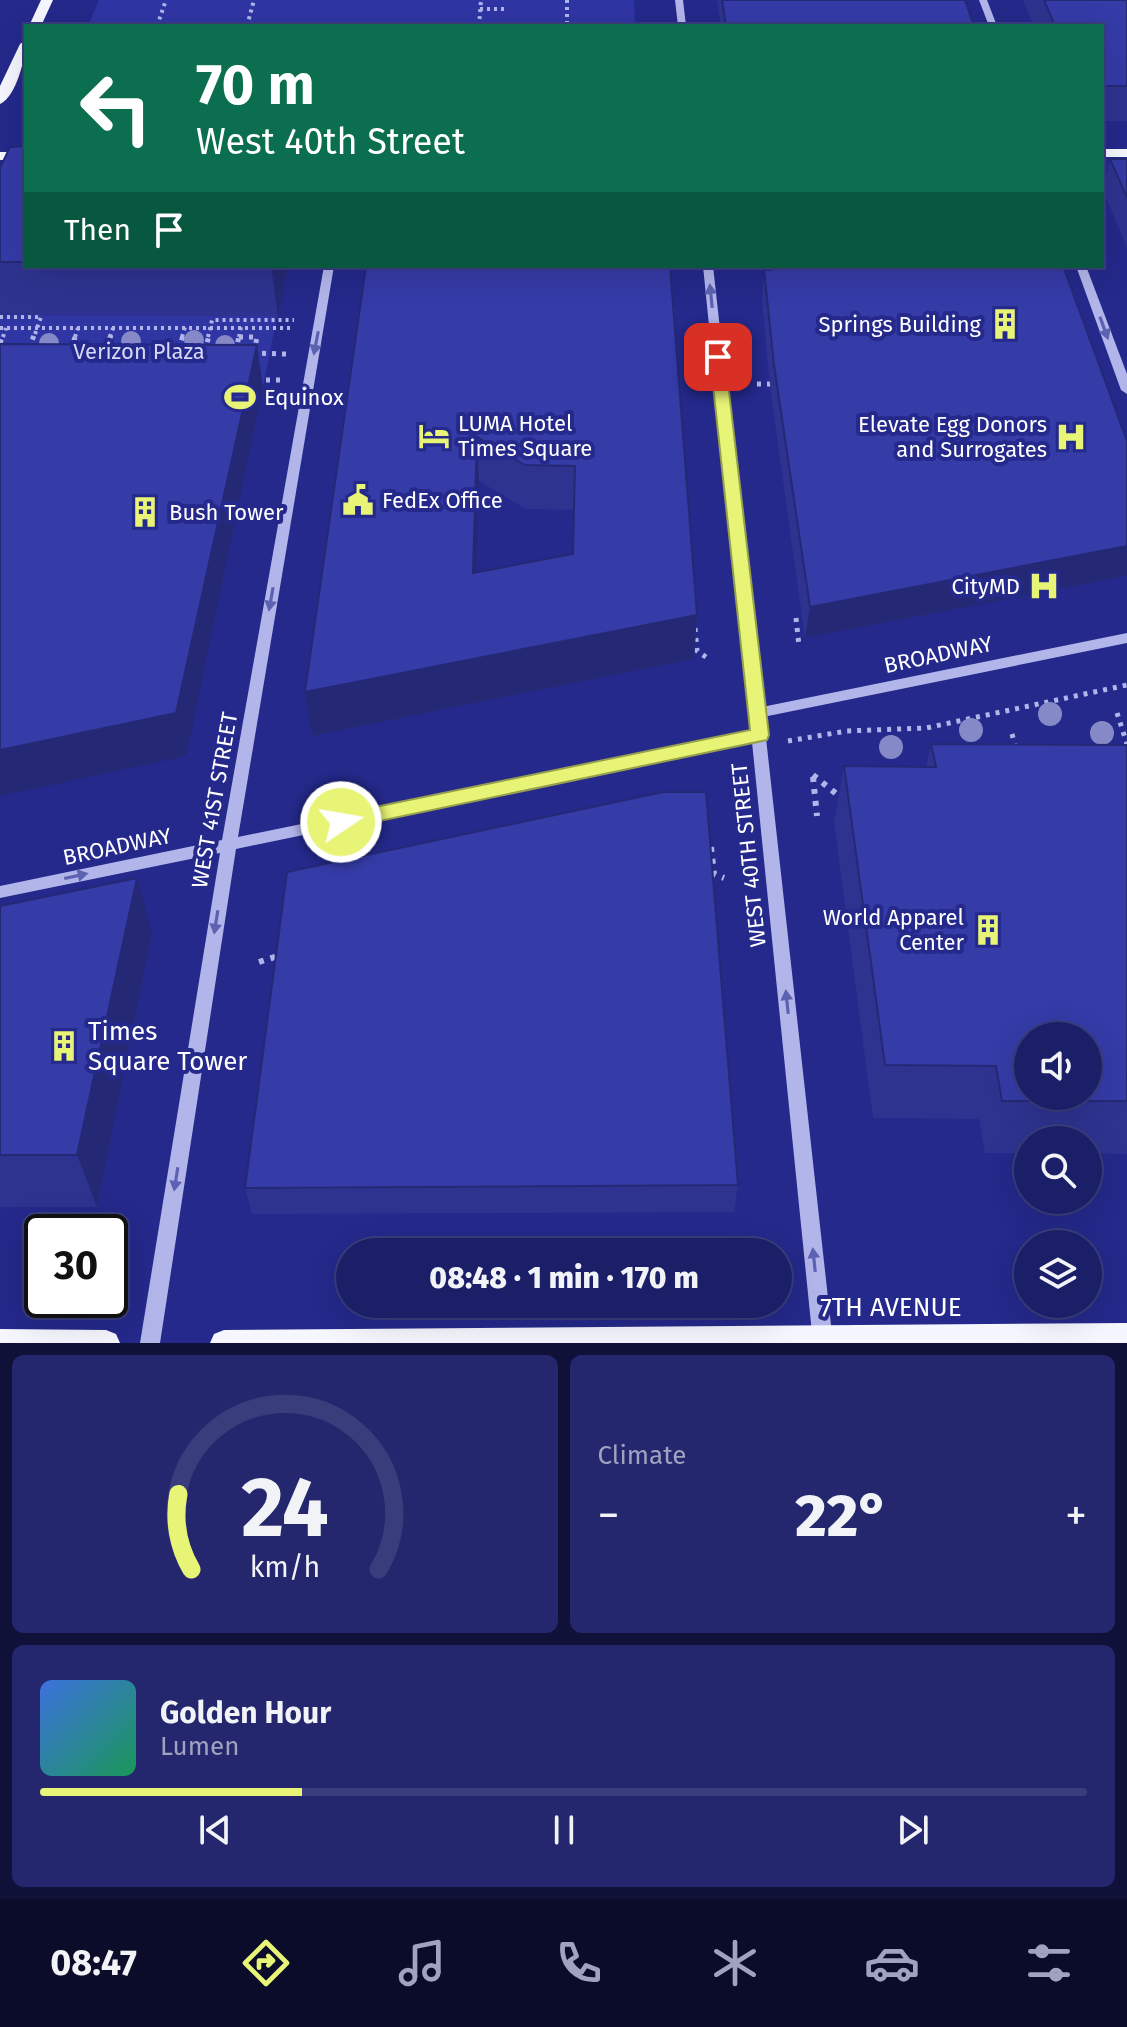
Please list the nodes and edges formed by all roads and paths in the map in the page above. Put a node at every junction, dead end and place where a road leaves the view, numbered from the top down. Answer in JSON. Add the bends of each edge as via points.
{"nodes":[{"id":1,"x":47,"y":0,"type":"edge"},
{"id":2,"x":166,"y":0,"type":"edge"},
{"id":3,"x":254,"y":0,"type":"edge"},
{"id":4,"x":481,"y":0,"type":"edge"},
{"id":5,"x":567,"y":0,"type":"edge"},
{"id":6,"x":679,"y":0,"type":"edge"},
{"id":7,"x":983,"y":0,"type":"edge"},
{"id":8,"x":480,"y":9,"type":"junction"},
{"id":9,"x":506,"y":9,"type":"dead end"},
{"id":10,"x":36,"y":24,"type":"edge"},
{"id":11,"x":158,"y":24,"type":"edge"},
{"id":12,"x":248,"y":24,"type":"edge"},
{"id":13,"x":479,"y":24,"type":"edge"},
{"id":14,"x":567,"y":24,"type":"edge"},
{"id":15,"x":682,"y":24,"type":"edge"},
{"id":16,"x":992,"y":24,"type":"edge"},
{"id":17,"x":24,"y":48,"type":"edge"},
{"id":18,"x":0,"y":100,"type":"edge"},
{"id":19,"x":1104,"y":153,"type":"edge"},
{"id":20,"x":1127,"y":153,"type":"edge"},
{"id":21,"x":0,"y":156,"type":"edge"},
{"id":22,"x":24,"y":156,"type":"edge"},
{"id":23,"x":329,"y":268,"type":"edge"},
{"id":24,"x":708,"y":268,"type":"edge"},
{"id":25,"x":1082,"y":268,"type":"edge"},
{"id":26,"x":0,"y":317,"type":"edge"},
{"id":27,"x":319,"y":324,"type":"junction"},
{"id":28,"x":185,"y":327,"type":"junction"},
{"id":29,"x":211,"y":327,"type":"junction"},
{"id":30,"x":241,"y":327,"type":"junction"},
{"id":31,"x":3,"y":328,"type":"edge"},
{"id":32,"x":37,"y":328,"type":"junction"},
{"id":33,"x":78,"y":328,"type":"junction"},
{"id":34,"x":113,"y":328,"type":"junction"},
{"id":35,"x":239,"y":337,"type":"junction"},
{"id":36,"x":1,"y":340,"type":"edge"},
{"id":37,"x":117,"y":349,"type":"edge"},
{"id":38,"x":40,"y":350,"type":"edge"},
{"id":39,"x":62,"y":350,"type":"edge"},
{"id":40,"x":254,"y":353,"type":"junction"},
{"id":41,"x":313,"y":354,"type":"junction"},
{"id":42,"x":176,"y":360,"type":"edge"},
{"id":43,"x":203,"y":360,"type":"edge"},
{"id":44,"x":250,"y":380,"type":"edge"},
{"id":45,"x":308,"y":381,"type":"junction"},
{"id":46,"x":757,"y":384,"type":"dead end"},
{"id":47,"x":787,"y":384,"type":"edge"},
{"id":48,"x":1127,"y":390,"type":"edge"},
{"id":49,"x":796,"y":618,"type":"dead end"},
{"id":50,"x":695,"y":627,"type":"edge"},
{"id":51,"x":1127,"y":638,"type":"edge"},
{"id":52,"x":799,"y":646,"type":"dead end"},
{"id":53,"x":706,"y":657,"type":"dead end"},
{"id":54,"x":1127,"y":685,"type":"edge"},
{"id":55,"x":758,"y":713,"type":"junction"},
{"id":56,"x":1117,"y":713,"type":"dead end"},
{"id":57,"x":1012,"y":734,"type":"dead end"},
{"id":58,"x":760,"y":735,"type":"junction"},
{"id":59,"x":790,"y":741,"type":"dead end"},
{"id":60,"x":1127,"y":744,"type":"edge"},
{"id":61,"x":1020,"y":764,"type":"edge"},
{"id":62,"x":849,"y":804,"type":"edge"},
{"id":63,"x":817,"y":816,"type":"dead end"},
{"id":64,"x":229,"y":846,"type":"junction"},
{"id":65,"x":711,"y":847,"type":"edge"},
{"id":66,"x":724,"y":878,"type":"dead end"},
{"id":67,"x":0,"y":892,"type":"edge"},
{"id":68,"x":280,"y":946,"type":"edge"},
{"id":69,"x":259,"y":962,"type":"dead end"},
{"id":70,"x":1127,"y":1336,"type":"edge"},
{"id":71,"x":822,"y":1340,"type":"edge"},
{"id":72,"x":0,"y":1342,"type":"edge"},
{"id":73,"x":106,"y":1343,"type":"edge"},
{"id":74,"x":150,"y":1343,"type":"edge"},
{"id":75,"x":224,"y":1343,"type":"edge"}],
"edges":[{"from":1,"to":10,"type":"main road"},
{"from":2,"to":11,"type":"path"},
{"from":3,"to":12,"type":"path"},
{"from":4,"to":8,"type":"path"},
{"from":5,"to":14,"type":"path"},
{"from":6,"to":15,"type":"street"},
{"from":7,"to":16,"type":"street"},
{"from":8,"to":9,"type":"path"},
{"from":8,"to":13,"type":"path"},
{"from":17,"to":18,"type":"main road"},
{"from":19,"to":20,"type":"main road"},
{"from":21,"to":22,"type":"main road"},
{"from":23,"to":27,"type":"street","name":"WEST 41ST STREET"},
{"from":55,"to":24,"type":"street","name":"WEST 40TH STREET","one_way":true},
{"from":25,"to":48,"type":"street","one_way":true},
{"from":26,"to":32,"type":"path","via":[[41,317]]},
{"from":27,"to":29,"type":"path","via":[[212,320]]},
{"from":27,"to":30,"type":"path"},
{"from":27,"to":41,"type":"street","name":"WEST 41ST STREET","one_way":true},
{"from":28,"to":29,"type":"path"},
{"from":28,"to":34,"type":"path"},
{"from":28,"to":42,"type":"path"},
{"from":29,"to":30,"type":"path"},
{"from":29,"to":43,"type":"path"},
{"from":30,"to":35,"type":"path"},
{"from":31,"to":32,"type":"path"},
{"from":31,"to":36,"type":"path"},
{"from":32,"to":33,"type":"path"},
{"from":32,"to":38,"type":"path","via":[[29,350]]},
{"from":33,"to":34,"type":"path"},
{"from":33,"to":39,"type":"path","via":[[71,350]]},
{"from":34,"to":37,"type":"path","via":[[106,349]]},
{"from":35,"to":40,"type":"path","via":[[257,337]]},
{"from":35,"to":40,"type":"path","via":[[235,353]]},
{"from":40,"to":41,"type":"path"},
{"from":41,"to":45,"type":"street","name":"WEST 41ST STREET"},
{"from":44,"to":45,"type":"path"},
{"from":45,"to":64,"type":"street","name":"WEST 41ST STREET","one_way":true},
{"from":46,"to":47,"type":"path"},
{"from":49,"to":52,"type":"path"},
{"from":50,"to":53,"type":"path","via":[[697,651]]},
{"from":51,"to":55,"type":"street","name":"BROADWAY"},
{"from":54,"to":59,"type":"path","via":[[926,728],[847,731]]},
{"from":55,"to":58,"type":"street","name":"WEST 40TH STREET"},
{"from":56,"to":60,"type":"path"},
{"from":57,"to":61,"type":"path"},
{"from":58,"to":64,"type":"street","name":"BROADWAY"},
{"from":71,"to":58,"type":"street","name":"WEST 40TH STREET","one_way":true},
{"from":62,"to":63,"type":"path","via":[[813,775]]},
{"from":67,"to":64,"type":"street","name":"BROADWAY","one_way":true},
{"from":64,"to":74,"type":"street","name":"WEST 41ST STREET","one_way":true},
{"from":65,"to":66,"type":"path","via":[[714,874]]},
{"from":68,"to":69,"type":"path","via":[[277,957]]},
{"from":70,"to":71,"type":"main road","name":"7TH AVENUE"},
{"from":71,"to":75,"type":"main road","name":"7TH AVENUE"},
{"from":72,"to":73,"type":"main road"}]}
